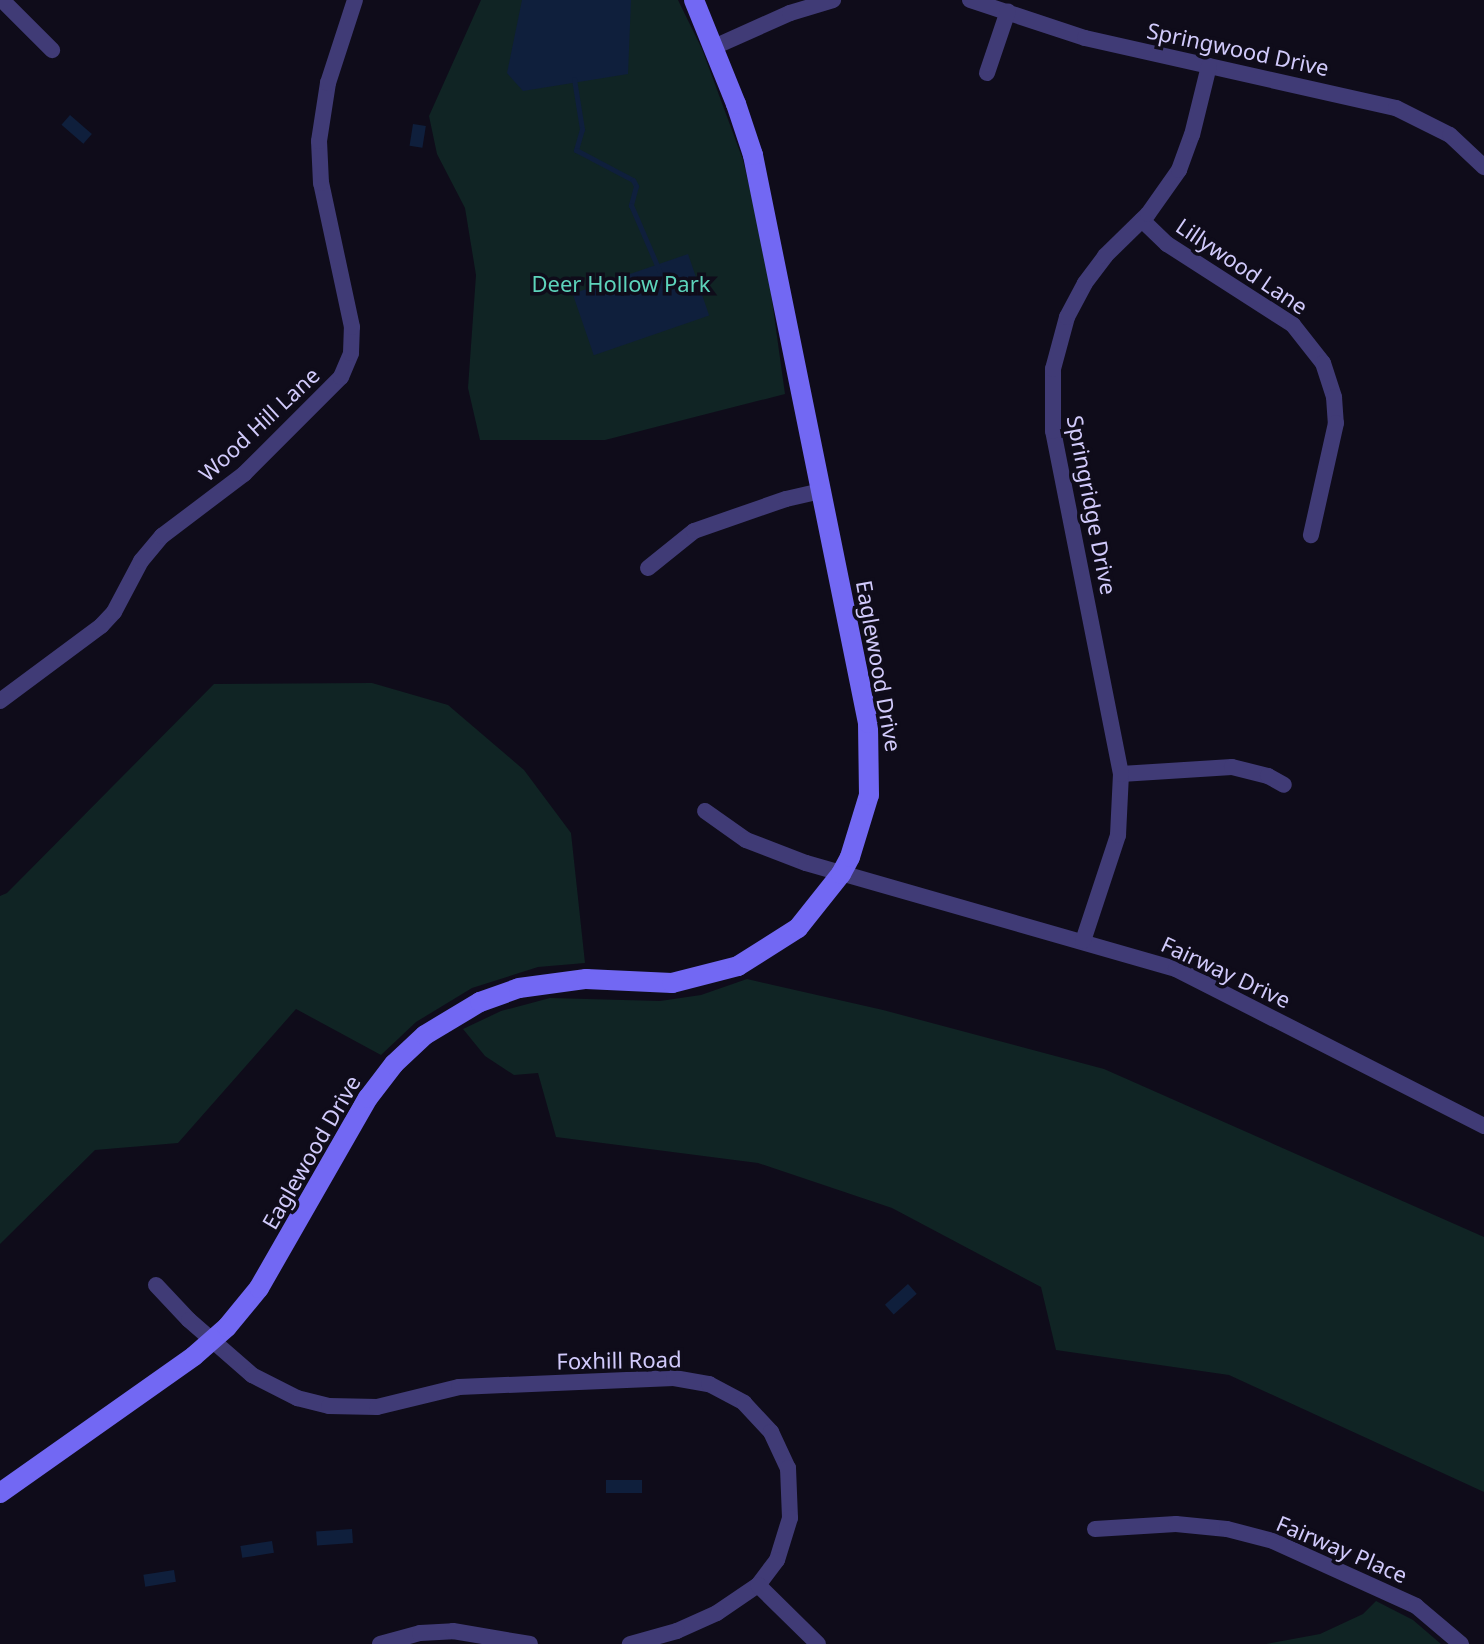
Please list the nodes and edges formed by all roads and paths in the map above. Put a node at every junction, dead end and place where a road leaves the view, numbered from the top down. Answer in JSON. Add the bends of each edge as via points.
{"nodes":[{"id":1,"x":2,"y":0,"type":"edge"},
{"id":2,"x":355,"y":0,"type":"edge"},
{"id":3,"x":694,"y":0,"type":"edge"},
{"id":4,"x":833,"y":0,"type":"edge"},
{"id":5,"x":970,"y":0,"type":"edge"},
{"id":6,"x":1008,"y":11,"type":"junction"},
{"id":7,"x":714,"y":47,"type":"junction"},
{"id":8,"x":52,"y":50,"type":"dead end"},
{"id":9,"x":1209,"y":66,"type":"junction"},
{"id":10,"x":987,"y":73,"type":"dead end"},
{"id":11,"x":1484,"y":167,"type":"edge"},
{"id":12,"x":1142,"y":220,"type":"junction"},
{"id":13,"x":822,"y":491,"type":"junction"},
{"id":14,"x":1311,"y":535,"type":"dead end"},
{"id":15,"x":648,"y":568,"type":"dead end"},
{"id":16,"x":0,"y":701,"type":"edge"},
{"id":17,"x":1121,"y":774,"type":"junction"},
{"id":18,"x":1284,"y":785,"type":"dead end"},
{"id":19,"x":705,"y":811,"type":"dead end"},
{"id":20,"x":841,"y":874,"type":"junction"},
{"id":21,"x":1083,"y":941,"type":"junction"},
{"id":22,"x":1484,"y":1126,"type":"edge"},
{"id":23,"x":156,"y":1285,"type":"dead end"},
{"id":24,"x":212,"y":1341,"type":"junction"},
{"id":25,"x":0,"y":1493,"type":"edge"},
{"id":26,"x":1095,"y":1529,"type":"dead end"},
{"id":27,"x":758,"y":1585,"type":"junction"},
{"id":28,"x":380,"y":1644,"type":"edge"},
{"id":29,"x":530,"y":1644,"type":"edge"},
{"id":30,"x":630,"y":1644,"type":"edge"},
{"id":31,"x":818,"y":1644,"type":"edge"},
{"id":32,"x":1461,"y":1644,"type":"edge"}],
"edges":[{"from":1,"to":8,"type":"street"},
{"from":2,"to":16,"type":"street","name":"Wood Hill Lane","via":[[328,83],[319,141],[321,183],[351,315],[347,365],[333,388],[257,462],[162,536],[101,626]]},
{"from":3,"to":7,"type":"main road","name":"Eaglewood Drive"},
{"from":4,"to":7,"type":"street"},
{"from":5,"to":6,"type":"street","name":"Springwood Drive"},
{"from":6,"to":9,"type":"street","name":"Springwood Drive","via":[[1085,38]]},
{"from":6,"to":10,"type":"street"},
{"from":7,"to":13,"type":"main road","name":"Eaglewood Drive","via":[[753,155]]},
{"from":9,"to":11,"type":"street","name":"Springwood Drive","via":[[1396,108],[1450,135]]},
{"from":9,"to":12,"type":"street","name":"Springridge Drive","via":[[1183,161],[1170,187]]},
{"from":12,"to":14,"type":"street","name":"Lillywood Lane","via":[[1167,244],[1293,325],[1323,363],[1336,423]]},
{"from":12,"to":17,"type":"street","name":"Springridge Drive","via":[[1105,256],[1075,300],[1056,352],[1051,400]]},
{"from":13,"to":15,"type":"street","via":[[694,531]]},
{"from":13,"to":20,"type":"main road","name":"Eaglewood Drive","via":[[871,747],[864,815]]},
{"from":17,"to":18,"type":"street","via":[[1232,767]]},
{"from":17,"to":21,"type":"street","name":"Springridge Drive","via":[[1118,835]]},
{"from":19,"to":20,"type":"street","name":"Fairway Drive","via":[[746,840]]},
{"from":20,"to":21,"type":"street","name":"Fairway Drive"},
{"from":20,"to":24,"type":"main road","name":"Eaglewood Drive","via":[[798,928],[738,966],[672,983],[586,979],[530,986],[480,1002],[425,1035],[368,1098],[259,1288]]},
{"from":21,"to":22,"type":"street","name":"Fairway Drive","via":[[1148,959],[1202,982]]},
{"from":23,"to":24,"type":"street","name":"Foxhill Road"},
{"from":24,"to":25,"type":"main road","name":"Eaglewood Drive"},
{"from":24,"to":27,"type":"street","name":"Foxhill Road","via":[[265,1384],[297,1398],[345,1408],[377,1407],[475,1386],[674,1378],[718,1388],[758,1415],[788,1468],[787,1532],[777,1560]]},
{"from":26,"to":32,"type":"street","name":"Fairway Place","via":[[1176,1524],[1273,1541],[1416,1606]]},
{"from":27,"to":30,"type":"street","name":"Foxhill Road","via":[[697,1623]]},
{"from":27,"to":31,"type":"street"},
{"from":28,"to":29,"type":"street","via":[[445,1631]]}]}
